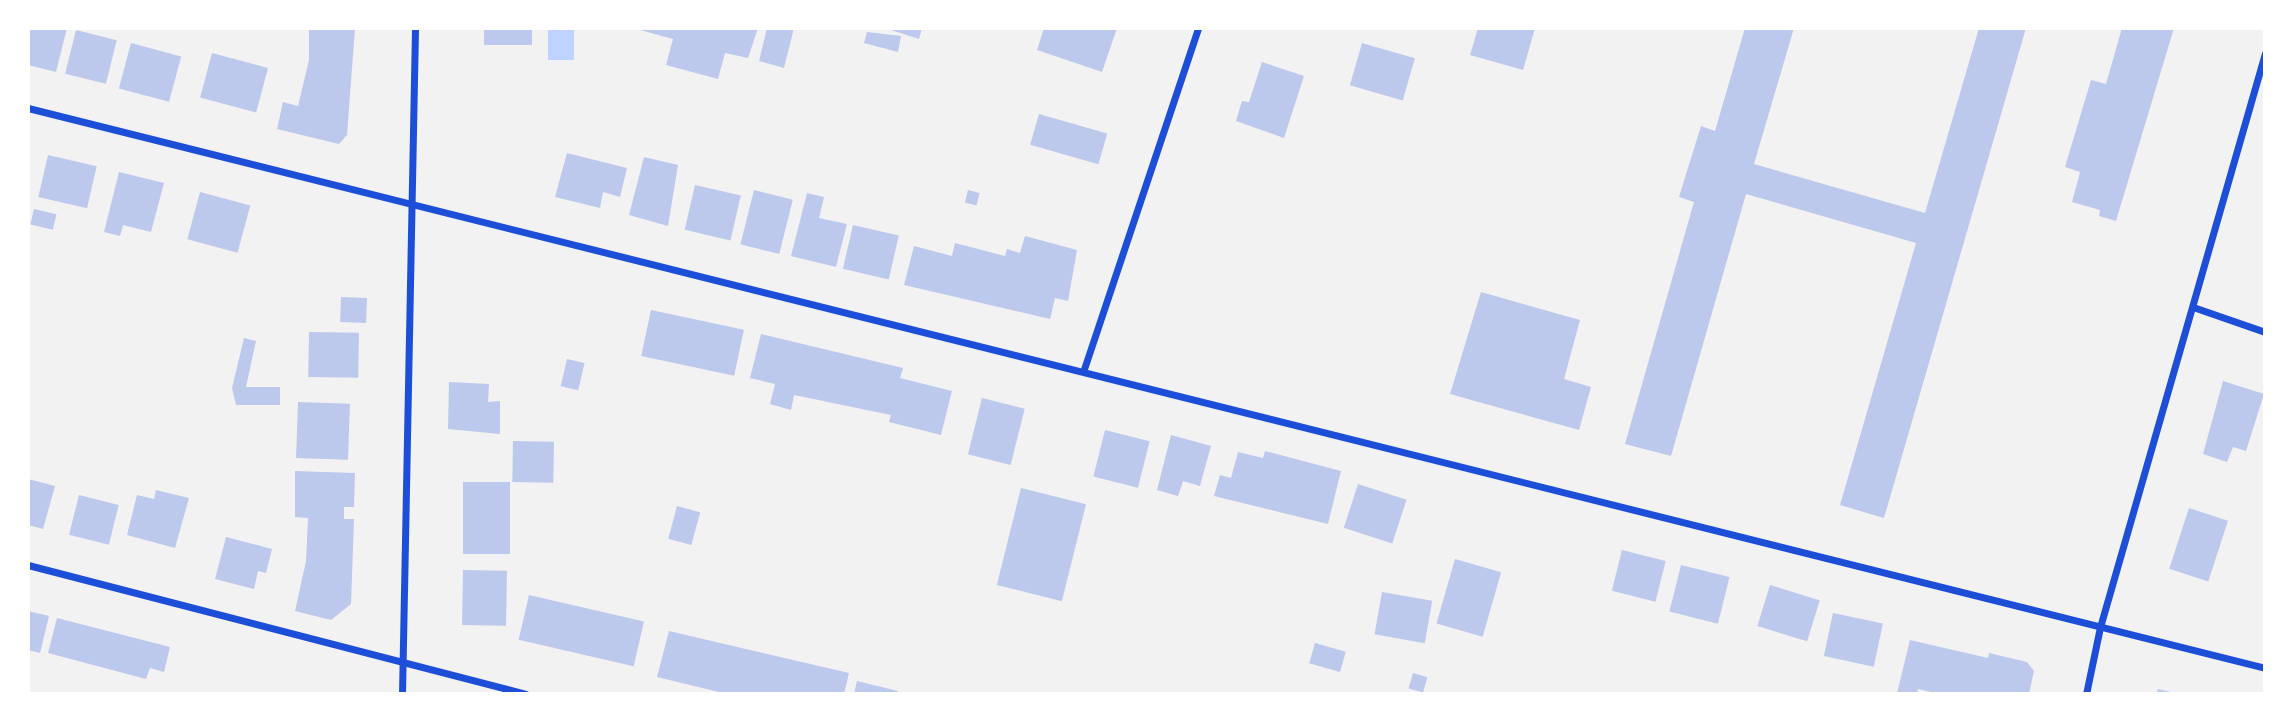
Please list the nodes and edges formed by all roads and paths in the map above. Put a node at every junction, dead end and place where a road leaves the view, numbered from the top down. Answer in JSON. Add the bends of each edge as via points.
{"nodes":[{"id":1,"x":415,"y":28,"type":"edge"},
{"id":2,"x":1198,"y":28,"type":"edge"},
{"id":3,"x":2265,"y":53,"type":"edge"},
{"id":4,"x":28,"y":108,"type":"edge"},
{"id":5,"x":413,"y":204,"type":"junction"},
{"id":6,"x":2193,"y":307,"type":"junction"},
{"id":7,"x":2265,"y":332,"type":"edge"},
{"id":8,"x":1084,"y":369,"type":"junction"},
{"id":9,"x":28,"y":565,"type":"edge"},
{"id":10,"x":2099,"y":627,"type":"junction"},
{"id":11,"x":403,"y":662,"type":"junction"},
{"id":12,"x":2265,"y":668,"type":"edge"},
{"id":13,"x":402,"y":694,"type":"edge"},
{"id":14,"x":526,"y":694,"type":"edge"},
{"id":15,"x":2087,"y":694,"type":"edge"}],
"edges":[{"from":1,"to":5,"type":"street"},
{"from":2,"to":8,"type":"street"},
{"from":3,"to":6,"type":"street"},
{"from":4,"to":5,"type":"street"},
{"from":5,"to":8,"type":"street"},
{"from":5,"to":11,"type":"street"},
{"from":6,"to":7,"type":"street"},
{"from":6,"to":10,"type":"street"},
{"from":8,"to":10,"type":"street"},
{"from":9,"to":11,"type":"street"},
{"from":10,"to":12,"type":"street"},
{"from":10,"to":15,"type":"street"},
{"from":11,"to":13,"type":"street"},
{"from":11,"to":14,"type":"street"}]}
